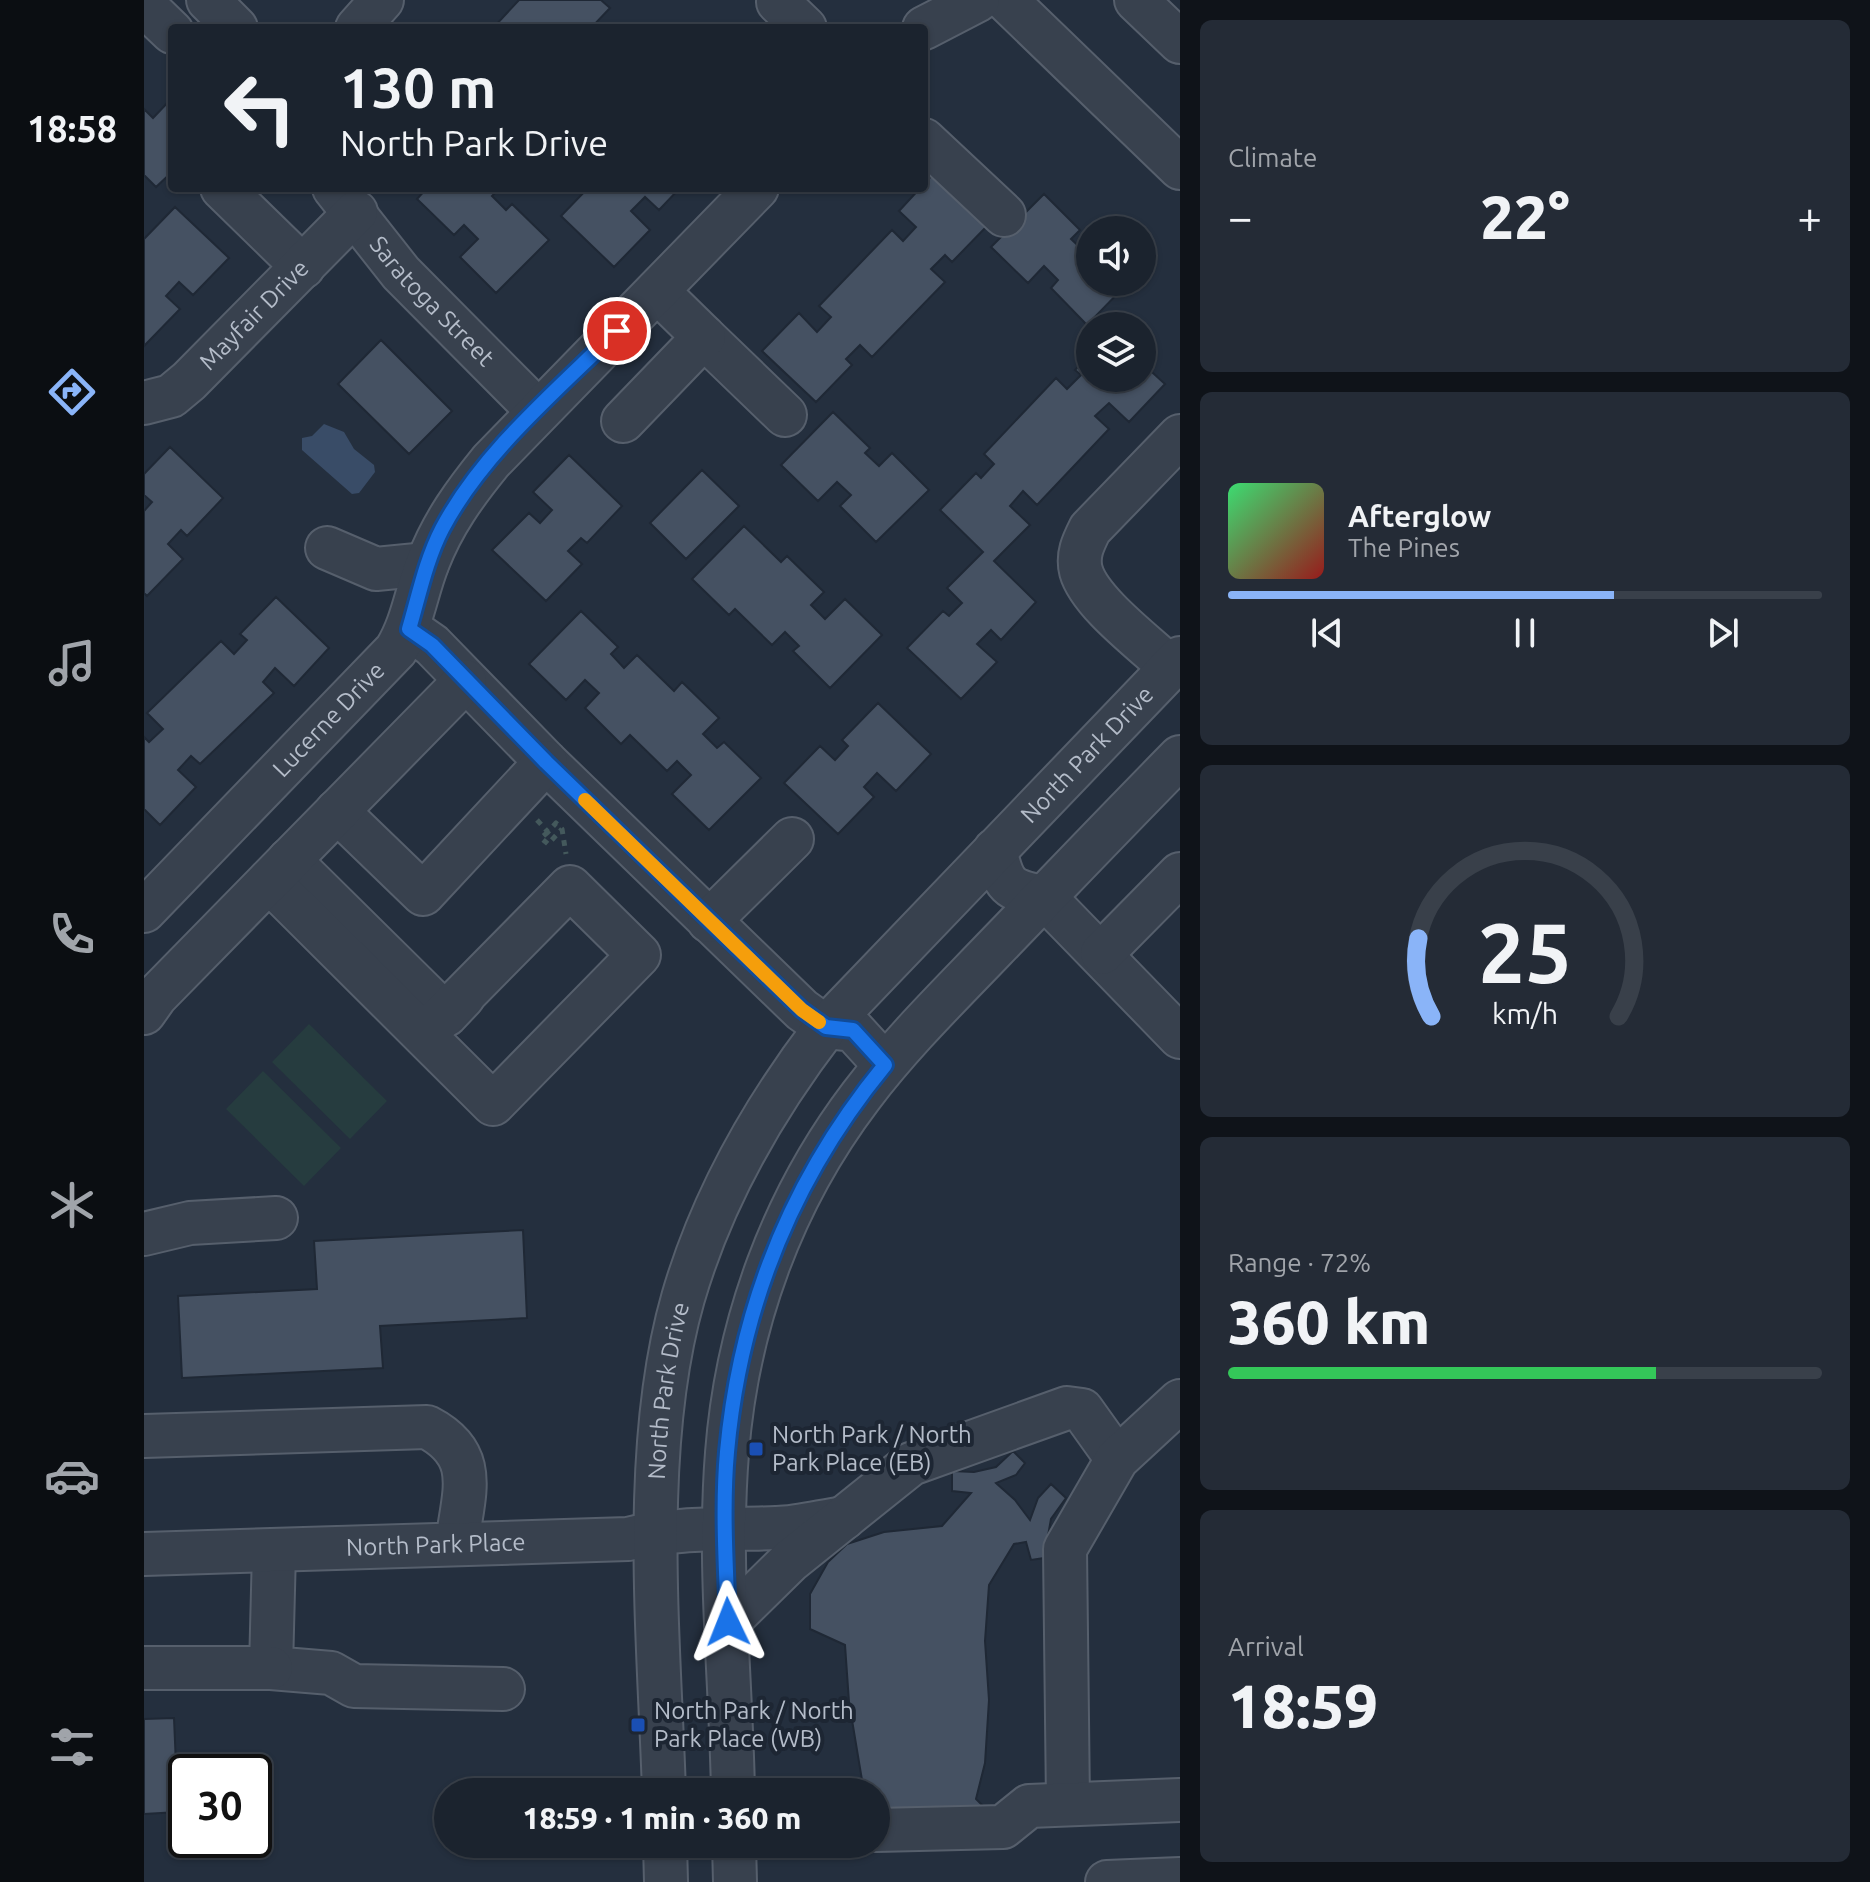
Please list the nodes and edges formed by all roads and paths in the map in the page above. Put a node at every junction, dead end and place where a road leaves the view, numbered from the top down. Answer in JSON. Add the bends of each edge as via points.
{"nodes":[{"id":1,"x":208,"y":0,"type":"edge"},
{"id":2,"x":382,"y":0,"type":"edge"},
{"id":3,"x":917,"y":0,"type":"edge"},
{"id":4,"x":978,"y":0,"type":"edge"},
{"id":5,"x":1006,"y":0,"type":"edge"},
{"id":6,"x":1136,"y":0,"type":"edge"},
{"id":7,"x":232,"y":24,"type":"edge"},
{"id":8,"x":361,"y":24,"type":"edge"},
{"id":9,"x":908,"y":24,"type":"edge"},
{"id":10,"x":928,"y":26,"type":"edge"},
{"id":11,"x":1180,"y":42,"type":"edge"},
{"id":12,"x":928,"y":144,"type":"edge"},
{"id":13,"x":1180,"y":168,"type":"edge"},
{"id":14,"x":226,"y":192,"type":"edge"},
{"id":15,"x":753,"y":192,"type":"edge"},
{"id":16,"x":346,"y":196,"type":"edge"},
{"id":17,"x":1004,"y":215,"type":"dead end"},
{"id":18,"x":303,"y":267,"type":"junction"},
{"id":19,"x":657,"y":291,"type":"junction"},
{"id":20,"x":704,"y":337,"type":"junction"},
{"id":21,"x":144,"y":403,"type":"edge"},
{"id":22,"x":537,"y":410,"type":"junction"},
{"id":23,"x":785,"y":415,"type":"dead end"},
{"id":24,"x":623,"y":421,"type":"dead end"},
{"id":25,"x":1180,"y":436,"type":"edge"},
{"id":26,"x":327,"y":548,"type":"dead end"},
{"id":27,"x":427,"y":564,"type":"junction"},
{"id":28,"x":409,"y":629,"type":"junction"},
{"id":29,"x":1175,"y":663,"type":"edge"},
{"id":30,"x":465,"y":681,"type":"junction"},
{"id":31,"x":1180,"y":757,"type":"edge"},
{"id":32,"x":546,"y":762,"type":"junction"},
{"id":33,"x":514,"y":797,"type":"junction"},
{"id":34,"x":337,"y":811,"type":"junction"},
{"id":35,"x":557,"y":823,"type":"dead end"},
{"id":36,"x":562,"y":829,"type":"junction"},
{"id":37,"x":792,"y":839,"type":"dead end"},
{"id":38,"x":995,"y":850,"type":"junction"},
{"id":39,"x":279,"y":871,"type":"junction"},
{"id":40,"x":1180,"y":874,"type":"edge"},
{"id":41,"x":570,"y":887,"type":"junction"},
{"id":42,"x":1044,"y":897,"type":"junction"},
{"id":43,"x":146,"y":906,"type":"edge"},
{"id":44,"x":709,"y":921,"type":"junction"},
{"id":45,"x":1102,"y":953,"type":"junction"},
{"id":46,"x":144,"y":1013,"type":"edge"},
{"id":47,"x":1173,"y":1017,"type":"edge"},
{"id":48,"x":435,"y":1025,"type":"junction"},
{"id":49,"x":826,"y":1027,"type":"junction"},
{"id":50,"x":885,"y":1065,"type":"junction"},
{"id":51,"x":276,"y":1218,"type":"dead end"},
{"id":52,"x":144,"y":1234,"type":"edge"},
{"id":53,"x":1180,"y":1401,"type":"edge"},
{"id":54,"x":144,"y":1436,"type":"edge"},
{"id":55,"x":1117,"y":1459,"type":"junction"},
{"id":56,"x":844,"y":1518,"type":"junction"},
{"id":57,"x":725,"y":1527,"type":"junction"},
{"id":58,"x":657,"y":1532,"type":"junction"},
{"id":59,"x":457,"y":1544,"type":"junction"},
{"id":60,"x":274,"y":1551,"type":"junction"},
{"id":61,"x":144,"y":1554,"type":"edge"},
{"id":62,"x":728,"y":1622,"type":"junction"},
{"id":63,"x":144,"y":1668,"type":"edge"},
{"id":64,"x":271,"y":1668,"type":"junction"},
{"id":65,"x":503,"y":1689,"type":"dead end"},
{"id":66,"x":664,"y":1778,"type":"edge"},
{"id":67,"x":730,"y":1778,"type":"edge"},
{"id":68,"x":1180,"y":1800,"type":"edge"},
{"id":69,"x":1068,"y":1803,"type":"junction"},
{"id":70,"x":890,"y":1830,"type":"edge"},
{"id":71,"x":665,"y":1858,"type":"edge"},
{"id":72,"x":734,"y":1858,"type":"edge"},
{"id":73,"x":1180,"y":1879,"type":"edge"},
{"id":74,"x":666,"y":1882,"type":"edge"},
{"id":75,"x":735,"y":1882,"type":"edge"},
{"id":76,"x":1107,"y":1882,"type":"edge"}],
"edges":[{"from":1,"to":7,"type":"street"},
{"from":2,"to":8,"type":"street"},
{"from":3,"to":9,"type":"street"},
{"from":4,"to":10,"type":"street"},
{"from":5,"to":13,"type":"street"},
{"from":6,"to":11,"type":"street"},
{"from":12,"to":17,"type":"street"},
{"from":14,"to":18,"type":"street"},
{"from":15,"to":19,"type":"street"},
{"from":16,"to":18,"type":"street","name":"Mayfair Drive"},
{"from":16,"to":22,"type":"street","name":"Saratoga Street","via":[[401,273]]},
{"from":18,"to":21,"type":"street","name":"Mayfair Drive","via":[[189,381],[171,396]]},
{"from":19,"to":20,"type":"street"},
{"from":19,"to":22,"type":"street"},
{"from":20,"to":23,"type":"street"},
{"from":20,"to":24,"type":"street"},
{"from":22,"to":27,"type":"street","via":[[456,503]]},
{"from":25,"to":29,"type":"street","via":[[1090,529],[1080,548],[1081,570],[1091,591]]},
{"from":26,"to":27,"type":"street","via":[[376,569]]},
{"from":27,"to":28,"type":"street"},
{"from":28,"to":30,"type":"street"},
{"from":28,"to":43,"type":"street","name":"Lucerne Drive","via":[[380,668]]},
{"from":29,"to":38,"type":"street","name":"North Park Drive"},
{"from":30,"to":32,"type":"street"},
{"from":30,"to":34,"type":"street"},
{"from":31,"to":42,"type":"street"},
{"from":32,"to":33,"type":"street"},
{"from":32,"to":44,"type":"street"},
{"from":33,"to":34,"type":"street","via":[[423,894]]},
{"from":33,"to":36,"type":"path","via":[[548,832],[556,823]]},
{"from":34,"to":39,"type":"street"},
{"from":35,"to":36,"type":"path","via":[[541,838],[548,844]]},
{"from":36,"to":41,"type":"path"},
{"from":37,"to":44,"type":"street"},
{"from":38,"to":42,"type":"street","via":[[1002,878],[1017,892]]},
{"from":38,"to":49,"type":"street","name":"North Park Drive"},
{"from":39,"to":46,"type":"street"},
{"from":39,"to":48,"type":"street"},
{"from":40,"to":45,"type":"street"},
{"from":41,"to":48,"type":"street"},
{"from":41,"to":48,"type":"street","via":[[639,955],[493,1104]]},
{"from":42,"to":45,"type":"street"},
{"from":42,"to":50,"type":"street"},
{"from":44,"to":49,"type":"street"},
{"from":45,"to":47,"type":"street"},
{"from":48,"to":48,"type":"street","via":[[571,888],[639,955],[493,1103],[425,1036]]},
{"from":49,"to":50,"type":"street","via":[[853,1030]]},
{"from":49,"to":58,"type":"street","name":"North Park Drive","via":[[788,1075],[730,1176],[682,1300],[661,1421]]},
{"from":50,"to":57,"type":"street","via":[[833,1135],[769,1258],[738,1372],[727,1453]]},
{"from":51,"to":52,"type":"street","via":[[190,1223]]},
{"from":53,"to":55,"type":"street"},
{"from":54,"to":59,"type":"street","via":[[427,1427],[459,1450],[464,1469]]},
{"from":55,"to":56,"type":"street","via":[[1082,1410],[1067,1408],[911,1464]]},
{"from":55,"to":69,"type":"street","via":[[1065,1549]]},
{"from":56,"to":57,"type":"street","name":"North Park Place","via":[[778,1528]]},
{"from":56,"to":62,"type":"street","via":[[790,1561]]},
{"from":57,"to":58,"type":"street","name":"North Park Place"},
{"from":57,"to":62,"type":"street"},
{"from":58,"to":59,"type":"street","name":"North Park Place","via":[[628,1539]]},
{"from":58,"to":66,"type":"street","name":"North Park Drive"},
{"from":59,"to":60,"type":"street","name":"North Park Place"},
{"from":60,"to":61,"type":"street","name":"North Park Place"},
{"from":60,"to":64,"type":"street"},
{"from":62,"to":67,"type":"street"},
{"from":63,"to":64,"type":"street"},
{"from":64,"to":65,"type":"street","via":[[331,1673],[354,1686]]},
{"from":68,"to":69,"type":"street"},
{"from":69,"to":70,"type":"street","via":[[1029,1806],[1003,1827]]},
{"from":71,"to":74,"type":"street"},
{"from":72,"to":75,"type":"street"},
{"from":73,"to":76,"type":"street"}]}
